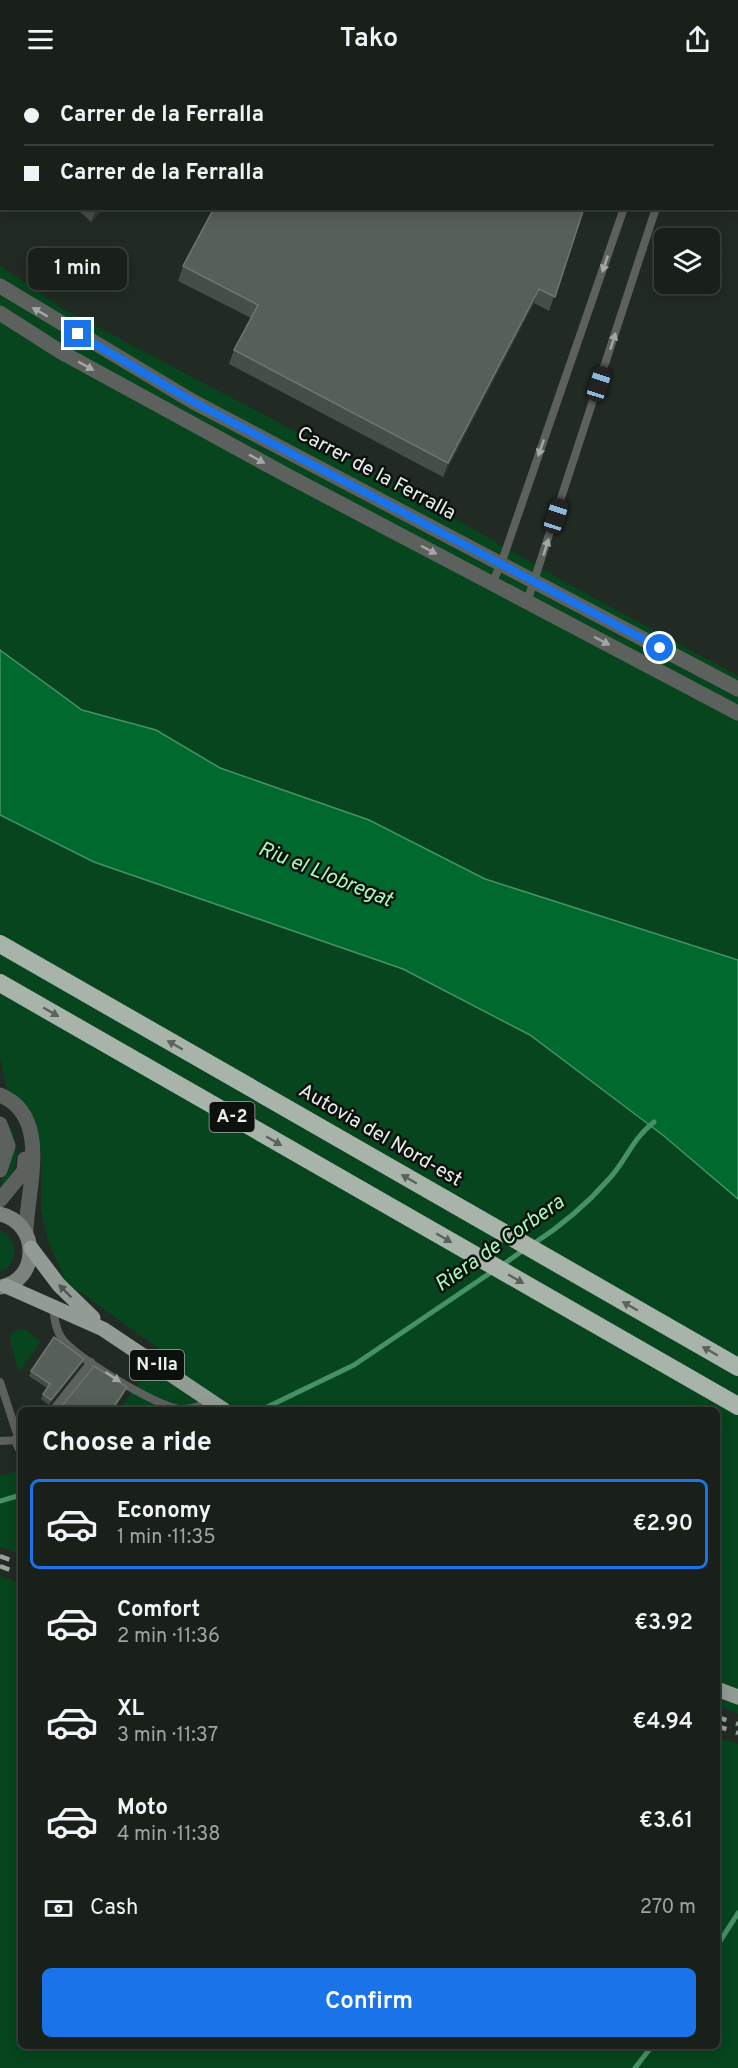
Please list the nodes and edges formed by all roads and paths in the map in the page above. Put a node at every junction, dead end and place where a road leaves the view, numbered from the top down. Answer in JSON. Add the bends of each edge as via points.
{"nodes":[{"id":1,"x":623,"y":210,"type":"edge"},
{"id":2,"x":655,"y":210,"type":"edge"},
{"id":3,"x":0,"y":286,"type":"edge"},
{"id":4,"x":0,"y":313,"type":"edge"},
{"id":5,"x":501,"y":564,"type":"junction"},
{"id":6,"x":535,"y":582,"type":"junction"},
{"id":7,"x":492,"y":583,"type":"junction"},
{"id":8,"x":527,"y":602,"type":"junction"},
{"id":9,"x":738,"y":689,"type":"edge"},
{"id":10,"x":738,"y":713,"type":"edge"},
{"id":11,"x":0,"y":944,"type":"edge"},
{"id":12,"x":0,"y":983,"type":"edge"},
{"id":13,"x":0,"y":1095,"type":"edge"},
{"id":14,"x":0,"y":1104,"type":"edge"},
{"id":15,"x":0,"y":1124,"type":"edge"},
{"id":16,"x":0,"y":1170,"type":"edge"},
{"id":17,"x":0,"y":1200,"type":"edge"},
{"id":18,"x":0,"y":1214,"type":"edge"},
{"id":19,"x":26,"y":1231,"type":"junction"},
{"id":20,"x":31,"y":1248,"type":"junction"},
{"id":21,"x":3,"y":1286,"type":"edge"},
{"id":22,"x":52,"y":1304,"type":"junction"},
{"id":23,"x":103,"y":1329,"type":"junction"},
{"id":24,"x":91,"y":1362,"type":"junction"},
{"id":25,"x":738,"y":1367,"type":"edge"},
{"id":26,"x":0,"y":1382,"type":"edge"},
{"id":27,"x":738,"y":1406,"type":"edge"},
{"id":28,"x":55,"y":1407,"type":"edge"},
{"id":29,"x":166,"y":1407,"type":"edge"},
{"id":30,"x":220,"y":1407,"type":"edge"},
{"id":31,"x":18,"y":1436,"type":"edge"},
{"id":32,"x":0,"y":1441,"type":"edge"},
{"id":33,"x":18,"y":1442,"type":"edge"},
{"id":34,"x":720,"y":1690,"type":"edge"},
{"id":35,"x":738,"y":1697,"type":"edge"}],
"edges":[{"from":1,"to":5,"type":"lane","one_way":true},
{"from":6,"to":2,"type":"lane","one_way":true},
{"from":5,"to":3,"type":"street","name":"Carrer de la Ferralla","one_way":true,"via":[[192,401]]},
{"from":4,"to":7,"type":"street","one_way":true,"via":[[71,358]]},
{"from":5,"to":6,"type":"street","name":"Carrer de la Ferralla"},
{"from":5,"to":7,"type":"lane"},
{"from":6,"to":8,"type":"lane"},
{"from":6,"to":9,"type":"street","name":"Carrer de la Ferralla"},
{"from":7,"to":8,"type":"street"},
{"from":8,"to":10,"type":"street","one_way":true},
{"from":25,"to":11,"type":"highway","name":"Autovia del Nord-est","number":"A-2","one_way":true},
{"from":12,"to":27,"type":"highway","number":"A-2","one_way":true},
{"from":13,"to":19,"type":"street","via":[[16,1107],[31,1131],[34,1163]]},
{"from":14,"to":17,"type":"street","via":[[23,1133],[25,1151],[24,1171]]},
{"from":15,"to":16,"type":"street","via":[[8,1146]]},
{"from":18,"to":19,"type":"main road","via":[[15,1220]]},
{"from":19,"to":20,"type":"main road","number":"N-IIa"},
{"from":20,"to":21,"type":"main road","number":"N-IIa","via":[[22,1274]]},
{"from":23,"to":20,"type":"main road","number":"N-IIa","one_way":true,"via":[[59,1285]]},
{"from":21,"to":22,"type":"main road","number":"N-IIa"},
{"from":22,"to":23,"type":"main road","number":"N-IIa"},
{"from":22,"to":24,"type":"lane","via":[[61,1338]]},
{"from":23,"to":30,"type":"main road","number":"N-IIa"},
{"from":24,"to":28,"type":"lane"},
{"from":24,"to":29,"type":"lane","one_way":true},
{"from":26,"to":31,"type":"lane"},
{"from":32,"to":33,"type":"lane"},
{"from":34,"to":35,"type":"main road"}]}
